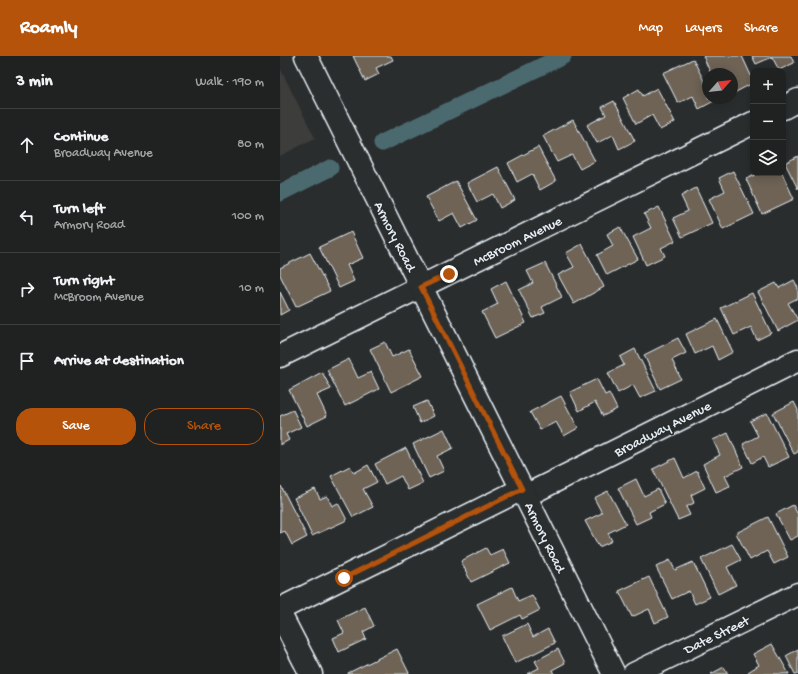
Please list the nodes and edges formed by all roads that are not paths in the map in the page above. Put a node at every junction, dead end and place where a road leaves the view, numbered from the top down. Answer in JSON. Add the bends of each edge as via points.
{"nodes":[{"id":1,"x":306,"y":56,"type":"edge"},
{"id":2,"x":798,"y":100,"type":"edge"},
{"id":3,"x":786,"y":106,"type":"edge"},
{"id":4,"x":750,"y":124,"type":"edge"},
{"id":5,"x":421,"y":287,"type":"junction"},
{"id":6,"x":280,"y":356,"type":"edge"},
{"id":7,"x":798,"y":360,"type":"edge"},
{"id":8,"x":524,"y":493,"type":"junction"},
{"id":9,"x":798,"y":594,"type":"edge"},
{"id":10,"x":280,"y":609,"type":"edge"},
{"id":11,"x":280,"y":614,"type":"edge"},
{"id":12,"x":311,"y":674,"type":"edge"},
{"id":13,"x":614,"y":674,"type":"edge"},
{"id":14,"x":634,"y":674,"type":"edge"}],
"edges":[{"from":1,"to":5,"type":"street","name":"Armory Road"},
{"from":2,"to":3,"type":"street"},
{"from":4,"to":5,"type":"street","name":"McBroom Avenue"},
{"from":5,"to":6,"type":"street","name":"McBroom Avenue"},
{"from":5,"to":8,"type":"street","name":"Armory Road"},
{"from":7,"to":8,"type":"street","name":"Broadway Avenue"},
{"from":8,"to":10,"type":"street","name":"Broadway Avenue"},
{"from":8,"to":13,"type":"street","name":"Armory Road"},
{"from":9,"to":14,"type":"street","name":"Date Street"},
{"from":11,"to":12,"type":"street"}]}
